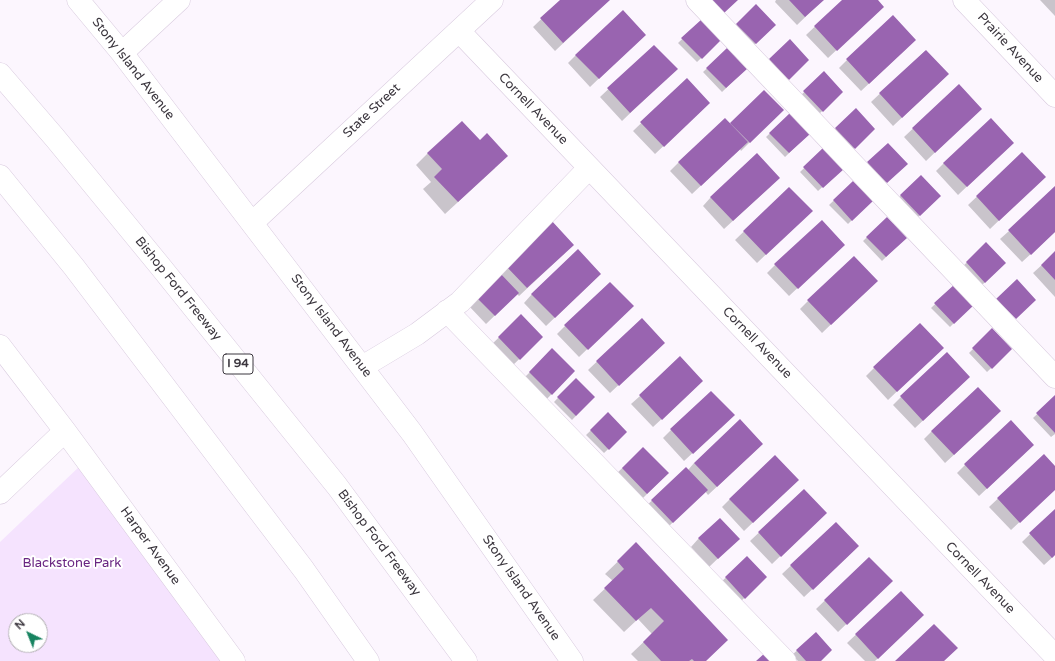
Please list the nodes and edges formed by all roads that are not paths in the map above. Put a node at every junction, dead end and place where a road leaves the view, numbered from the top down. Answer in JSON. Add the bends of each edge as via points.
{"nodes":[{"id":1,"x":78,"y":0,"type":"edge"},
{"id":2,"x":178,"y":0,"type":"edge"},
{"id":3,"x":492,"y":0,"type":"edge"},
{"id":4,"x":697,"y":0,"type":"edge"},
{"id":5,"x":964,"y":0,"type":"edge"},
{"id":6,"x":459,"y":31,"type":"junction"},
{"id":7,"x":122,"y":53,"type":"junction"},
{"id":8,"x":0,"y":74,"type":"edge"},
{"id":9,"x":1055,"y":96,"type":"edge"},
{"id":10,"x":590,"y":168,"type":"junction"},
{"id":11,"x":0,"y":176,"type":"edge"},
{"id":12,"x":252,"y":223,"type":"junction"},
{"id":13,"x":447,"y":311,"type":"junction"},
{"id":14,"x":0,"y":346,"type":"edge"},
{"id":15,"x":362,"y":367,"type":"junction"},
{"id":16,"x":1055,"y":377,"type":"edge"},
{"id":17,"x":65,"y":431,"type":"junction"},
{"id":18,"x":0,"y":492,"type":"edge"},
{"id":19,"x":1055,"y":656,"type":"edge"},
{"id":20,"x":234,"y":661,"type":"edge"},
{"id":21,"x":368,"y":661,"type":"edge"},
{"id":22,"x":466,"y":661,"type":"edge"},
{"id":23,"x":572,"y":661,"type":"edge"},
{"id":24,"x":784,"y":661,"type":"edge"}],
"edges":[{"from":1,"to":7,"type":"main road","name":"Stony Island Avenue"},
{"from":2,"to":7,"type":"main road"},
{"from":3,"to":6,"type":"main road","name":"State Street"},
{"from":4,"to":16,"type":"main road"},
{"from":5,"to":9,"type":"main road","name":"Prairie Avenue"},
{"from":6,"to":10,"type":"main road","name":"Cornell Avenue"},
{"from":6,"to":12,"type":"main road","name":"State Street"},
{"from":7,"to":12,"type":"main road","name":"Stony Island Avenue"},
{"from":8,"to":22,"type":"main road","name":"Bishop Ford Freeway","number":"I 94","via":[[160,266],[337,486]]},
{"from":10,"to":13,"type":"main road","via":[[460,302]]},
{"from":10,"to":19,"type":"main road","name":"Cornell Avenue"},
{"from":11,"to":21,"type":"main road","via":[[74,267],[299,563]]},
{"from":12,"to":15,"type":"main road","name":"Stony Island Avenue"},
{"from":13,"to":15,"type":"main road","via":[[417,334]]},
{"from":13,"to":24,"type":"main road"},
{"from":14,"to":17,"type":"main road"},
{"from":15,"to":23,"type":"main road","name":"Stony Island Avenue","via":[[412,433]]},
{"from":17,"to":18,"type":"main road"},
{"from":17,"to":20,"type":"main road","name":"Harper Avenue"}]}
